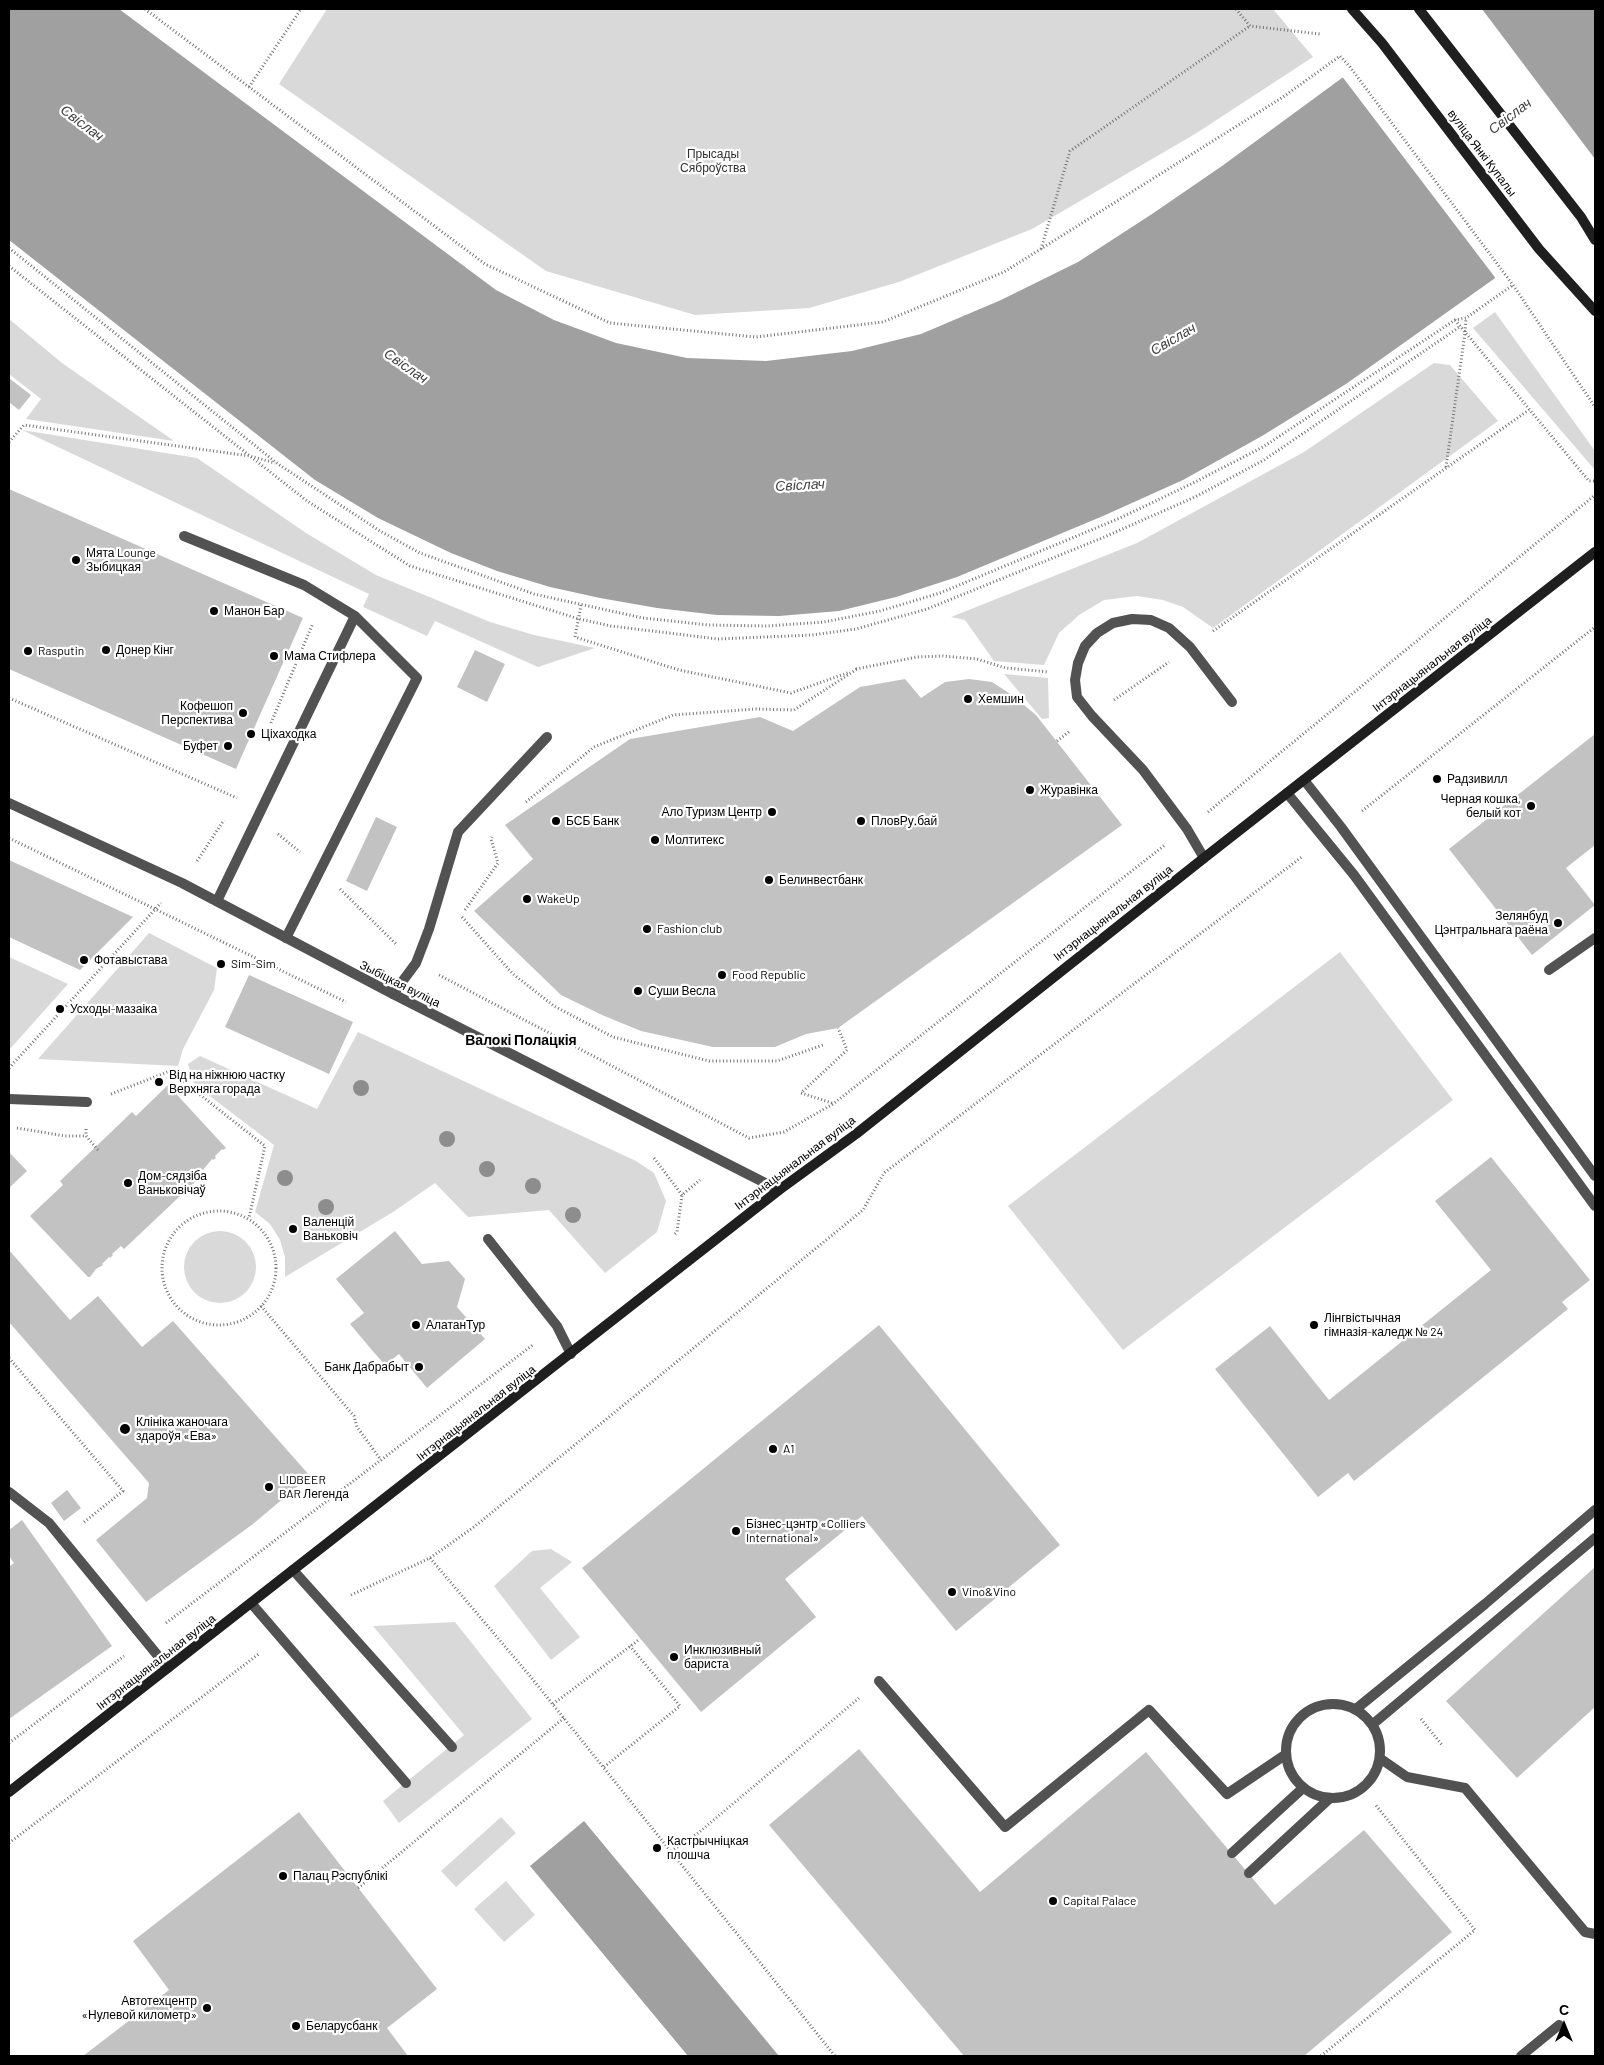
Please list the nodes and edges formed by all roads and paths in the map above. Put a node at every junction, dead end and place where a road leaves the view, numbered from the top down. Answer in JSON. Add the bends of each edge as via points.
{"nodes":[{"id":1,"x":145,"y":9,"type":"edge"},
{"id":2,"x":301,"y":9,"type":"edge"},
{"id":3,"x":1236,"y":9,"type":"edge"},
{"id":4,"x":1352,"y":9,"type":"edge"},
{"id":5,"x":1420,"y":11,"type":"edge"},
{"id":6,"x":1250,"y":26,"type":"junction"},
{"id":7,"x":1320,"y":34,"type":"dead end"},
{"id":8,"x":249,"y":86,"type":"junction"},
{"id":9,"x":1595,"y":240,"type":"edge"},
{"id":10,"x":9,"y":248,"type":"edge"},
{"id":11,"x":1040,"y":249,"type":"junction"},
{"id":12,"x":9,"y":266,"type":"edge"},
{"id":13,"x":1513,"y":285,"type":"junction"},
{"id":14,"x":1595,"y":310,"type":"edge"},
{"id":15,"x":1466,"y":318,"type":"junction"},
{"id":16,"x":1455,"y":320,"type":"junction"},
{"id":17,"x":1461,"y":326,"type":"junction"},
{"id":18,"x":1466,"y":333,"type":"junction"},
{"id":19,"x":1595,"y":407,"type":"edge"},
{"id":20,"x":1529,"y":410,"type":"junction"},
{"id":21,"x":9,"y":442,"type":"edge"},
{"id":22,"x":250,"y":456,"type":"junction"},
{"id":23,"x":278,"y":464,"type":"junction"},
{"id":24,"x":1446,"y":467,"type":"junction"},
{"id":25,"x":1595,"y":481,"type":"edge"},
{"id":26,"x":1595,"y":495,"type":"edge"},
{"id":27,"x":184,"y":536,"type":"dead end"},
{"id":28,"x":1595,"y":552,"type":"edge"},
{"id":29,"x":324,"y":597,"type":"junction"},
{"id":30,"x":581,"y":605,"type":"junction"},
{"id":31,"x":356,"y":616,"type":"junction"},
{"id":32,"x":579,"y":619,"type":"junction"},
{"id":33,"x":1595,"y":627,"type":"edge"},
{"id":34,"x":1190,"y":647,"type":"junction"},
{"id":35,"x":857,"y":669,"type":"junction"},
{"id":36,"x":1052,"y":680,"type":"dead end"},
{"id":37,"x":9,"y":698,"type":"edge"},
{"id":38,"x":1232,"y":702,"type":"dead end"},
{"id":39,"x":1092,"y":716,"type":"junction"},
{"id":40,"x":269,"y":725,"type":"dead end"},
{"id":41,"x":547,"y":737,"type":"dead end"},
{"id":42,"x":1057,"y":741,"type":"dead end"},
{"id":43,"x":1304,"y":780,"type":"junction"},
{"id":44,"x":242,"y":790,"type":"dead end"},
{"id":45,"x":1288,"y":793,"type":"junction"},
{"id":46,"x":238,"y":799,"type":"junction"},
{"id":47,"x":9,"y":803,"type":"edge"},
{"id":48,"x":233,"y":806,"type":"dead end"},
{"id":49,"x":521,"y":806,"type":"dead end"},
{"id":50,"x":228,"y":814,"type":"dead end"},
{"id":51,"x":257,"y":815,"type":"junction"},
{"id":52,"x":1341,"y":827,"type":"junction"},
{"id":53,"x":1187,"y":829,"type":"junction"},
{"id":54,"x":494,"y":833,"type":"dead end"},
{"id":55,"x":9,"y":838,"type":"edge"},
{"id":56,"x":1325,"y":839,"type":"junction"},
{"id":57,"x":1204,"y":858,"type":"junction"},
{"id":58,"x":321,"y":870,"type":"junction"},
{"id":59,"x":182,"y":883,"type":"junction"},
{"id":60,"x":217,"y":901,"type":"junction"},
{"id":61,"x":154,"y":910,"type":"junction"},
{"id":62,"x":286,"y":938,"type":"junction"},
{"id":63,"x":1595,"y":938,"type":"edge"},
{"id":64,"x":416,"y":964,"type":"junction"},
{"id":65,"x":1549,"y":970,"type":"dead end"},
{"id":66,"x":393,"y":994,"type":"junction"},
{"id":67,"x":349,"y":1004,"type":"dead end"},
{"id":68,"x":838,"y":1028,"type":"dead end"},
{"id":69,"x":823,"y":1045,"type":"dead end"},
{"id":70,"x":9,"y":1068,"type":"edge"},
{"id":71,"x":9,"y":1099,"type":"edge"},
{"id":72,"x":88,"y":1102,"type":"joint"},
{"id":73,"x":833,"y":1104,"type":"junction"},
{"id":74,"x":9,"y":1127,"type":"edge"},
{"id":75,"x":749,"y":1138,"type":"junction"},
{"id":76,"x":99,"y":1151,"type":"dead end"},
{"id":77,"x":647,"y":1151,"type":"dead end"},
{"id":78,"x":722,"y":1162,"type":"junction"},
{"id":79,"x":1595,"y":1176,"type":"edge"},
{"id":80,"x":779,"y":1190,"type":"junction"},
{"id":81,"x":682,"y":1195,"type":"junction"},
{"id":82,"x":1595,"y":1206,"type":"edge"},
{"id":83,"x":248,"y":1218,"type":"junction"},
{"id":84,"x":672,"y":1236,"type":"dead end"},
{"id":85,"x":488,"y":1239,"type":"dead end"},
{"id":86,"x":261,"y":1306,"type":"junction"},
{"id":87,"x":534,"y":1344,"type":"dead end"},
{"id":88,"x":571,"y":1354,"type":"junction"},
{"id":89,"x":9,"y":1358,"type":"edge"},
{"id":90,"x":380,"y":1460,"type":"junction"},
{"id":91,"x":9,"y":1492,"type":"edge"},
{"id":92,"x":1595,"y":1510,"type":"edge"},
{"id":93,"x":1595,"y":1538,"type":"edge"},
{"id":94,"x":62,"y":1539,"type":"junction"},
{"id":95,"x":430,"y":1558,"type":"junction"},
{"id":96,"x":293,"y":1570,"type":"junction"},
{"id":97,"x":251,"y":1603,"type":"junction"},
{"id":98,"x":326,"y":1607,"type":"junction"},
{"id":99,"x":280,"y":1637,"type":"junction"},
{"id":100,"x":640,"y":1639,"type":"dead end"},
{"id":101,"x":145,"y":1640,"type":"junction"},
{"id":102,"x":630,"y":1646,"type":"junction"},
{"id":103,"x":168,"y":1668,"type":"junction"},
{"id":104,"x":879,"y":1681,"type":"joint"},
{"id":105,"x":553,"y":1704,"type":"junction"},
{"id":106,"x":1356,"y":1709,"type":"junction"},
{"id":107,"x":564,"y":1718,"type":"junction"},
{"id":108,"x":1373,"y":1724,"type":"junction"},
{"id":109,"x":9,"y":1743,"type":"edge"},
{"id":110,"x":452,"y":1747,"type":"dead end"},
{"id":111,"x":1285,"y":1755,"type":"junction"},
{"id":112,"x":1381,"y":1759,"type":"junction"},
{"id":113,"x":604,"y":1767,"type":"junction"},
{"id":114,"x":406,"y":1783,"type":"dead end"},
{"id":115,"x":1303,"y":1788,"type":"junction"},
{"id":116,"x":9,"y":1792,"type":"edge"},
{"id":117,"x":1329,"y":1799,"type":"junction"},
{"id":118,"x":1375,"y":1804,"type":"dead end"},
{"id":119,"x":9,"y":1843,"type":"edge"},
{"id":120,"x":671,"y":1851,"type":"junction"},
{"id":121,"x":1232,"y":1853,"type":"dead end"},
{"id":122,"x":1249,"y":1873,"type":"dead end"},
{"id":123,"x":358,"y":1888,"type":"dead end"},
{"id":124,"x":1595,"y":1934,"type":"edge"},
{"id":125,"x":1560,"y":2025,"type":"dead end"},
{"id":126,"x":835,"y":2056,"type":"edge"},
{"id":127,"x":1321,"y":2056,"type":"edge"},
{"id":128,"x":1520,"y":2056,"type":"edge"}],
"edges":[{"from":1,"to":8,"type":"path"},
{"from":2,"to":8,"type":"path"},
{"from":3,"to":6,"type":"path"},
{"from":4,"to":14,"type":"main road","name":"вуліца Янкі Купалы","via":[[1539,248]]},
{"from":5,"to":9,"type":"main road","via":[[1581,217]]},
{"from":6,"to":7,"type":"path"},
{"from":6,"to":11,"type":"path","via":[[1070,151]]},
{"from":8,"to":11,"type":"path","via":[[486,264],[610,323],[756,337],[883,322],[1004,272]]},
{"from":10,"to":23,"type":"path"},
{"from":11,"to":13,"type":"path","via":[[1283,98],[1340,56]]},
{"from":12,"to":22,"type":"path"},
{"from":13,"to":15,"type":"path"},
{"from":13,"to":19,"type":"path"},
{"from":15,"to":16,"type":"path"},
{"from":15,"to":18,"type":"path"},
{"from":16,"to":17,"type":"path"},
{"from":16,"to":30,"type":"path","via":[[1263,447],[1120,518],[940,593],[880,612],[834,621],[767,626],[709,625],[643,618]]},
{"from":17,"to":18,"type":"path"},
{"from":17,"to":32,"type":"path","via":[[1264,460],[1195,497],[927,609],[856,628],[812,635],[718,640]]},
{"from":18,"to":20,"type":"path"},
{"from":18,"to":24,"type":"path"},
{"from":20,"to":24,"type":"path"},
{"from":20,"to":25,"type":"path","via":[[1588,481]]},
{"from":21,"to":22,"type":"path","via":[[24,425]]},
{"from":22,"to":23,"type":"path"},
{"from":22,"to":32,"type":"path","via":[[307,501],[410,566]]},
{"from":23,"to":30,"type":"path","via":[[380,531],[420,553],[534,594]]},
{"from":24,"to":34,"type":"path"},
{"from":26,"to":53,"type":"path"},
{"from":27,"to":29,"type":"street","via":[[304,585]]},
{"from":28,"to":43,"type":"main road","name":"Інтэрнацыянальная вуліца"},
{"from":29,"to":31,"type":"street"},
{"from":29,"to":40,"type":"path"},
{"from":30,"to":32,"type":"path"},
{"from":31,"to":51,"type":"street"},
{"from":31,"to":58,"type":"street","via":[[417,678]]},
{"from":32,"to":35,"type":"path","via":[[575,637],[679,670],[778,691],[791,693]]},
{"from":33,"to":52,"type":"path"},
{"from":34,"to":38,"type":"street"},
{"from":34,"to":39,"type":"path"},
{"from":34,"to":39,"type":"street","via":[[1169,628],[1151,620],[1113,623],[1096,633],[1081,654],[1075,680],[1077,697]]},
{"from":35,"to":36,"type":"path","via":[[917,657],[943,656],[977,659],[1006,668],[1050,672]]},
{"from":35,"to":49,"type":"path","via":[[794,710],[756,709],[673,715],[594,747]]},
{"from":37,"to":46,"type":"path"},
{"from":39,"to":42,"type":"path"},
{"from":39,"to":53,"type":"street","via":[[1142,770]]},
{"from":41,"to":64,"type":"street","via":[[458,832]]},
{"from":43,"to":45,"type":"main road","name":"Інтэрнацыянальная вуліца"},
{"from":43,"to":52,"type":"street"},
{"from":44,"to":46,"type":"path"},
{"from":45,"to":56,"type":"street"},
{"from":45,"to":57,"type":"main road","name":"Інтэрнацыянальная вуліца"},
{"from":46,"to":48,"type":"path"},
{"from":47,"to":59,"type":"street","name":"Зыбіцкая вуліца"},
{"from":50,"to":59,"type":"path"},
{"from":51,"to":58,"type":"path"},
{"from":51,"to":60,"type":"street"},
{"from":52,"to":79,"type":"street"},
{"from":53,"to":57,"type":"street"},
{"from":53,"to":73,"type":"path"},
{"from":54,"to":69,"type":"path","via":[[491,839],[498,863],[460,916],[513,974],[554,1006],[613,1037],[710,1061],[777,1060]]},
{"from":55,"to":61,"type":"path"},
{"from":56,"to":82,"type":"street"},
{"from":56,"to":95,"type":"path","via":[[884,1173],[863,1210],[474,1527]]},
{"from":57,"to":80,"type":"main road","name":"Інтэрнацыянальная вуліца","via":[[856,1134]]},
{"from":58,"to":62,"type":"street"},
{"from":58,"to":64,"type":"path"},
{"from":59,"to":60,"type":"street","name":"Зыбіцкая вуліца"},
{"from":60,"to":62,"type":"street","name":"Зыбіцкая вуліца"},
{"from":61,"to":67,"type":"path"},
{"from":61,"to":70,"type":"path"},
{"from":62,"to":66,"type":"street","name":"Зыбіцкая вуліца"},
{"from":63,"to":65,"type":"street"},
{"from":64,"to":66,"type":"street"},
{"from":64,"to":75,"type":"path"},
{"from":66,"to":78,"type":"street","name":"Зыбіцкая вуліца"},
{"from":68,"to":73,"type":"path","via":[[847,1050],[802,1093]]},
{"from":71,"to":72,"type":"street"},
{"from":72,"to":83,"type":"path","via":[[170,1072],[266,1146]]},
{"from":73,"to":75,"type":"path","via":[[784,1132]]},
{"from":74,"to":76,"type":"path","via":[[86,1136]]},
{"from":75,"to":78,"type":"path"},
{"from":77,"to":81,"type":"path"},
{"from":78,"to":80,"type":"street","name":"Зыбіцкая вуліца"},
{"from":78,"to":81,"type":"path"},
{"from":80,"to":88,"type":"main road","name":"Інтэрнацыянальная вуліца"},
{"from":81,"to":84,"type":"path","via":[[677,1232]]},
{"from":83,"to":86,"type":"path","via":[[261,1228],[276,1255],[274,1286]]},
{"from":83,"to":86,"type":"path","via":[[214,1210],[196,1214],[169,1238],[162,1254],[161,1272],[165,1289],[174,1304],[204,1324],[222,1326],[239,1322],[255,1314]]},
{"from":85,"to":88,"type":"street","via":[[557,1326]]},
{"from":86,"to":90,"type":"path","via":[[354,1416],[357,1427]]},
{"from":87,"to":90,"type":"path"},
{"from":88,"to":96,"type":"main road","name":"Інтэрнацыянальная вуліца"},
{"from":89,"to":94,"type":"path","via":[[123,1491]]},
{"from":90,"to":101,"type":"path"},
{"from":91,"to":94,"type":"street","via":[[49,1523]]},
{"from":92,"to":106,"type":"street"},
{"from":93,"to":108,"type":"street"},
{"from":94,"to":101,"type":"street"},
{"from":95,"to":98,"type":"path"},
{"from":95,"to":105,"type":"path"},
{"from":96,"to":97,"type":"main road","name":"Інтэрнацыянальная вуліца"},
{"from":96,"to":98,"type":"street"},
{"from":97,"to":99,"type":"street"},
{"from":97,"to":103,"type":"main road","name":"Інтэрнацыянальная вуліца"},
{"from":98,"to":110,"type":"street"},
{"from":99,"to":114,"type":"street"},
{"from":99,"to":119,"type":"path"},
{"from":100,"to":102,"type":"path"},
{"from":101,"to":103,"type":"street"},
{"from":101,"to":109,"type":"path"},
{"from":102,"to":105,"type":"path"},
{"from":102,"to":113,"type":"path","via":[[680,1706]]},
{"from":103,"to":116,"type":"main road","name":"Інтэрнацыянальная вуліца"},
{"from":104,"to":111,"type":"street","via":[[1005,1828],[1149,1710],[1227,1794]]},
{"from":104,"to":120,"type":"path","via":[[697,1834]]},
{"from":105,"to":107,"type":"path"},
{"from":106,"to":108,"type":"street"},
{"from":106,"to":111,"type":"street","via":[[1342,1704],[1313,1708],[1292,1727]]},
{"from":107,"to":113,"type":"path"},
{"from":107,"to":123,"type":"path"},
{"from":108,"to":112,"type":"street","via":[[1381,1747]]},
{"from":111,"to":115,"type":"street","via":[[1294,1779]]},
{"from":112,"to":117,"type":"street","via":[[1368,1784],[1343,1798]]},
{"from":112,"to":124,"type":"street","via":[[1406,1777],[1465,1788],[1585,1932]]},
{"from":113,"to":120,"type":"path"},
{"from":115,"to":117,"type":"street"},
{"from":115,"to":121,"type":"street"},
{"from":117,"to":122,"type":"street"},
{"from":118,"to":127,"type":"path","via":[[1475,1930]]},
{"from":120,"to":126,"type":"path"},
{"from":125,"to":128,"type":"street"}]}
